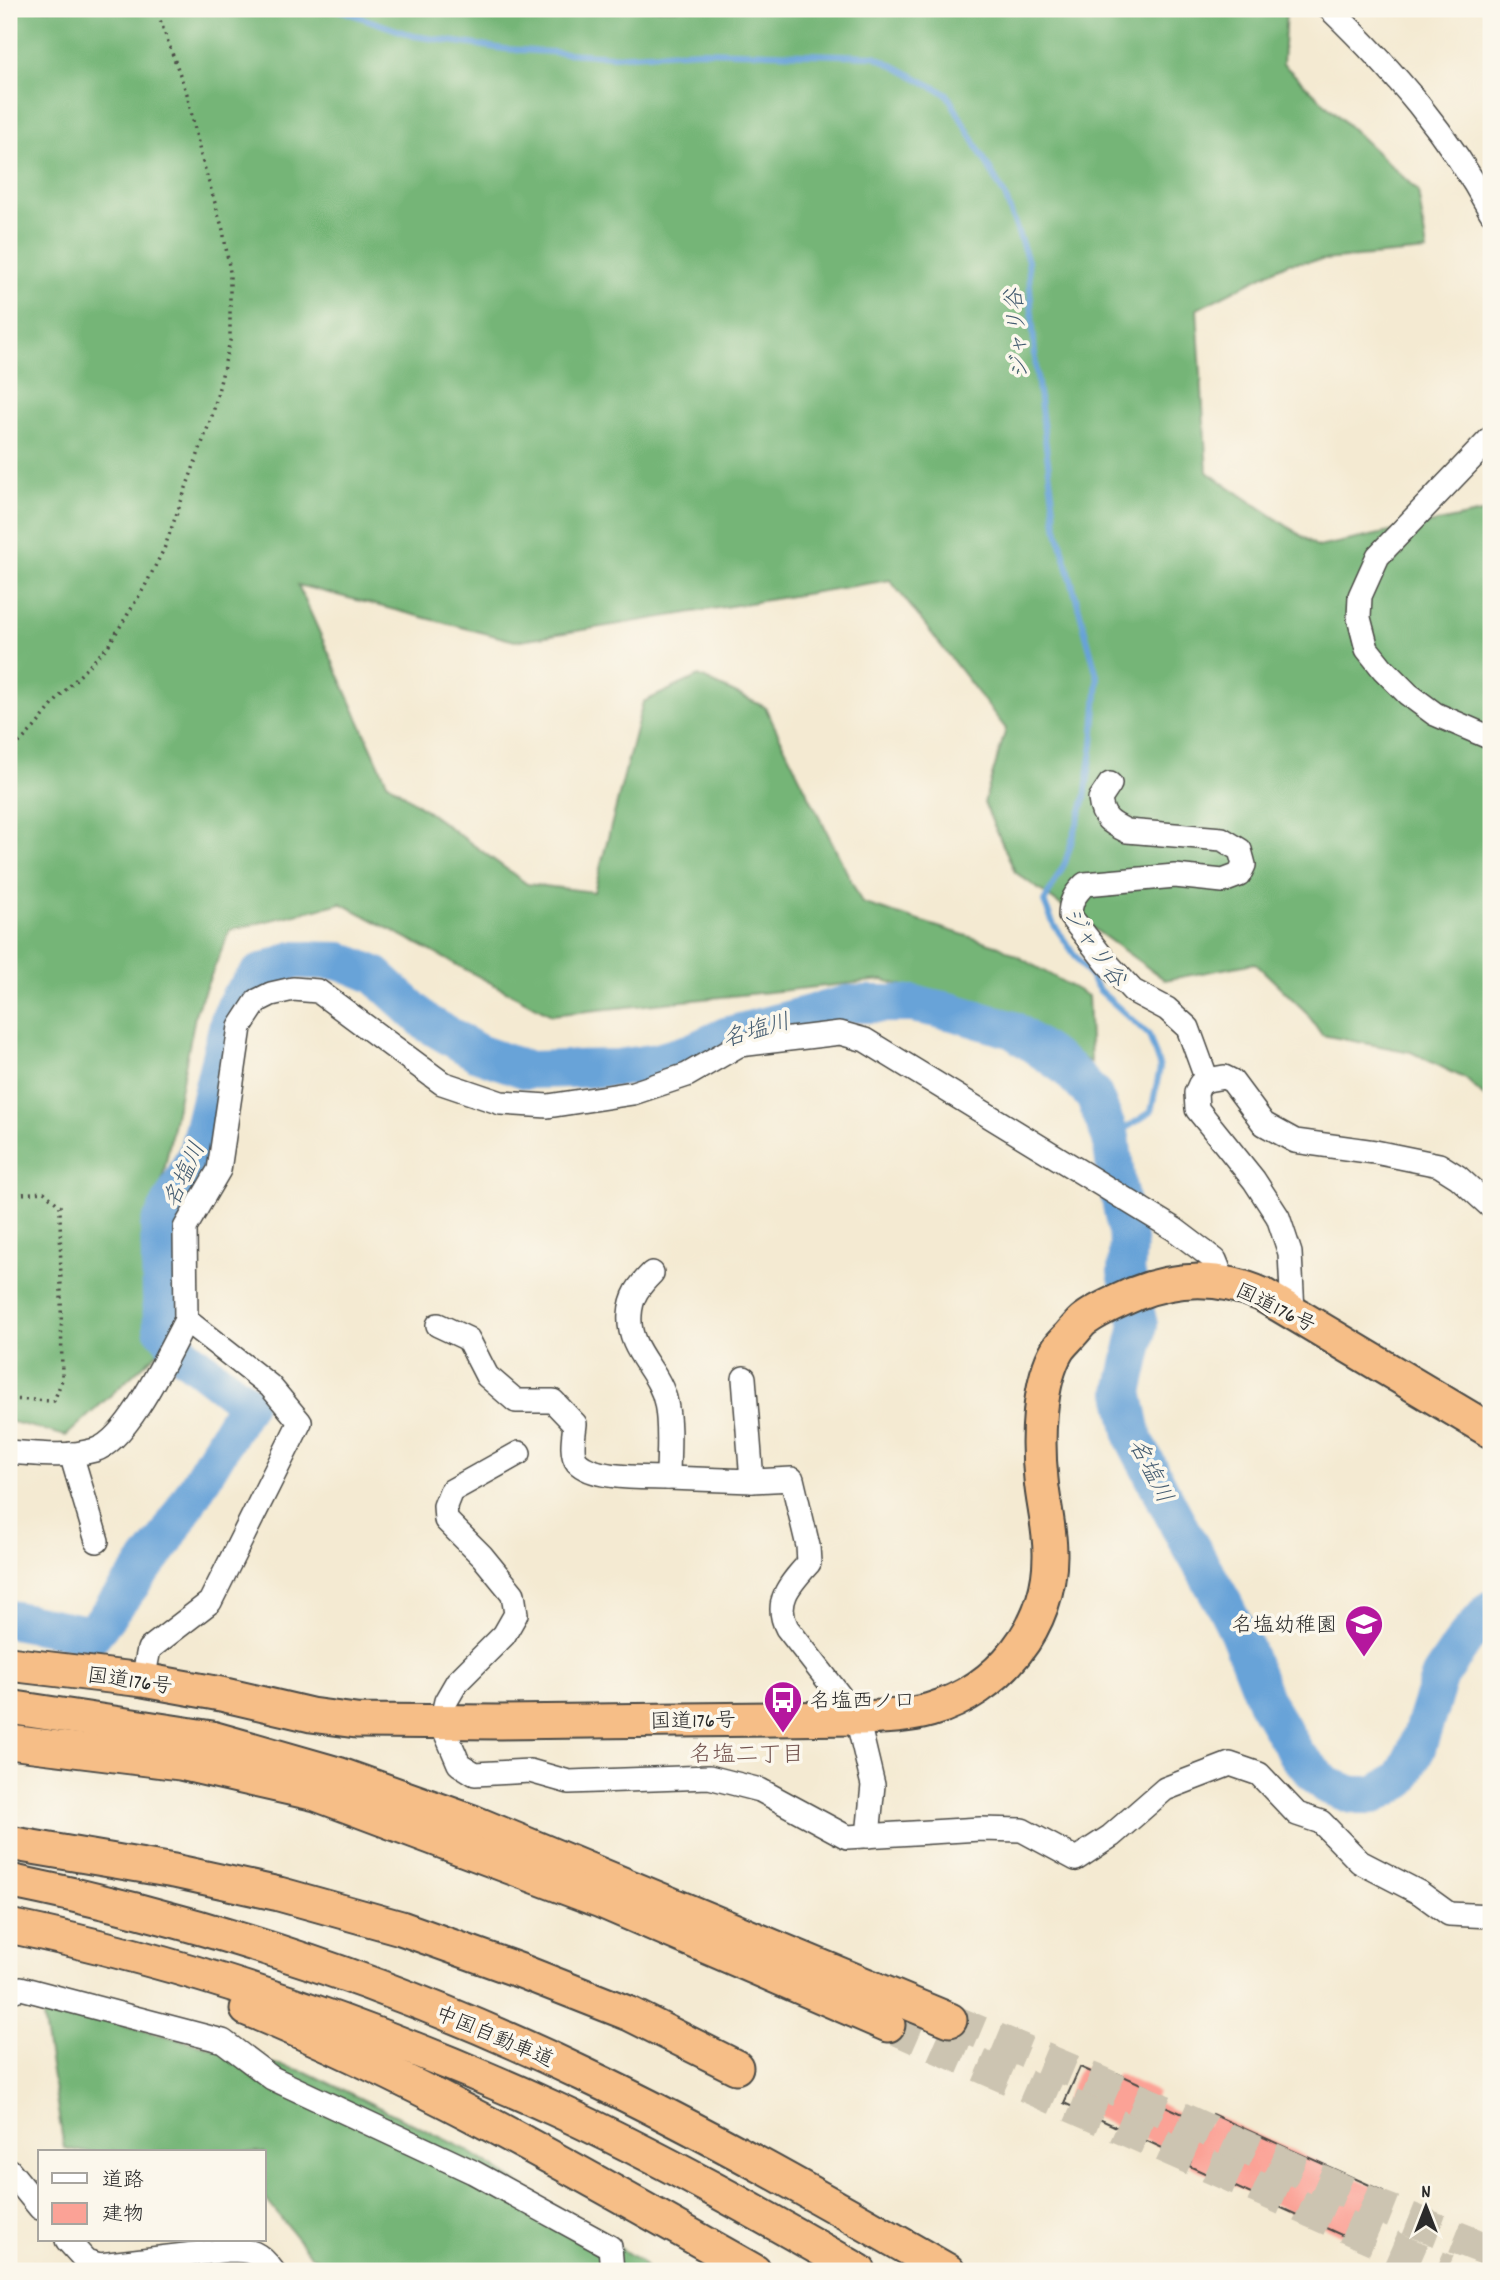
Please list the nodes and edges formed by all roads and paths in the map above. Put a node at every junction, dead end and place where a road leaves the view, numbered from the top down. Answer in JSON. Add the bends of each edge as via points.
{"nodes":[{"id":1,"x":156,"y":9,"type":"edge"},
{"id":2,"x":1330,"y":9,"type":"edge"},
{"id":3,"x":1491,"y":212,"type":"edge"},
{"id":4,"x":1491,"y":438,"type":"edge"},
{"id":5,"x":1491,"y":738,"type":"edge"},
{"id":6,"x":9,"y":753,"type":"edge"},
{"id":7,"x":1110,"y":784,"type":"dead end"},
{"id":8,"x":1207,"y":1080,"type":"junction"},
{"id":9,"x":9,"y":1195,"type":"edge"},
{"id":10,"x":1491,"y":1207,"type":"edge"},
{"id":11,"x":652,"y":1273,"type":"dead end"},
{"id":12,"x":1224,"y":1282,"type":"junction"},
{"id":13,"x":1293,"y":1312,"type":"junction"},
{"id":14,"x":186,"y":1320,"type":"junction"},
{"id":15,"x":439,"y":1325,"type":"dead end"},
{"id":16,"x":744,"y":1378,"type":"dead end"},
{"id":17,"x":9,"y":1399,"type":"edge"},
{"id":18,"x":1484,"y":1419,"type":"edge"},
{"id":19,"x":9,"y":1452,"type":"edge"},
{"id":20,"x":72,"y":1454,"type":"junction"},
{"id":21,"x":519,"y":1454,"type":"dead end"},
{"id":22,"x":668,"y":1478,"type":"junction"},
{"id":23,"x":752,"y":1480,"type":"junction"},
{"id":24,"x":97,"y":1541,"type":"dead end"},
{"id":25,"x":9,"y":1664,"type":"edge"},
{"id":26,"x":143,"y":1680,"type":"junction"},
{"id":27,"x":9,"y":1707,"type":"edge"},
{"id":28,"x":856,"y":1718,"type":"junction"},
{"id":29,"x":441,"y":1722,"type":"junction"},
{"id":30,"x":9,"y":1742,"type":"edge"},
{"id":31,"x":868,"y":1836,"type":"junction"},
{"id":32,"x":9,"y":1843,"type":"edge"},
{"id":33,"x":9,"y":1881,"type":"edge"},
{"id":34,"x":1491,"y":1916,"type":"edge"},
{"id":35,"x":9,"y":1926,"type":"edge"},
{"id":36,"x":52,"y":1935,"type":"junction"},
{"id":37,"x":9,"y":1992,"type":"edge"},
{"id":38,"x":950,"y":2020,"type":"tunnel mouth"},
{"id":39,"x":888,"y":2025,"type":"tunnel mouth"},
{"id":40,"x":736,"y":2067,"type":"dead end"},
{"id":41,"x":9,"y":2170,"type":"edge"},
{"id":42,"x":38,"y":2206,"type":"edge"},
{"id":43,"x":68,"y":2242,"type":"edge"},
{"id":44,"x":82,"y":2266,"type":"edge"},
{"id":45,"x":273,"y":2271,"type":"edge"},
{"id":46,"x":612,"y":2271,"type":"edge"},
{"id":47,"x":754,"y":2271,"type":"edge"},
{"id":48,"x":859,"y":2271,"type":"edge"},
{"id":49,"x":948,"y":2271,"type":"edge"}],
"edges":[{"from":1,"to":6,"type":"path","via":[[187,94],[223,230],[230,272],[230,341],[213,413],[164,550],[144,588],[108,646]]},
{"from":2,"to":3,"type":"street","via":[[1431,117]]},
{"from":4,"to":5,"type":"street","via":[[1378,555],[1360,596],[1359,618],[1367,649],[1408,694],[1435,714]]},
{"from":7,"to":8,"type":"street","via":[[1100,799],[1101,812],[1114,825],[1127,831],[1222,839],[1240,850],[1244,865],[1239,875],[1223,881],[1175,876],[1085,884],[1070,907],[1070,916],[1133,991],[1167,1009],[1188,1028]]},
{"from":8,"to":10,"type":"street","via":[[1223,1077],[1232,1081],[1264,1124],[1294,1141],[1439,1165]]},
{"from":8,"to":13,"type":"street","via":[[1196,1093],[1197,1109],[1278,1217],[1290,1253]]},
{"from":9,"to":17,"type":"path","via":[[44,1192],[60,1206],[62,1381],[54,1401]]},
{"from":11,"to":22,"type":"street","via":[[631,1302],[629,1329],[666,1402]]},
{"from":12,"to":13,"type":"highway","name":"国道176号"},
{"from":12,"to":14,"type":"street","via":[[1215,1260],[1174,1229],[865,1040],[839,1033],[739,1045],[687,1075],[633,1093],[548,1106],[501,1104],[442,1083],[317,991],[293,989],[257,1001],[240,1027],[219,1170],[185,1228]]},
{"from":12,"to":28,"type":"highway","name":"国道176号","via":[[1153,1286],[1085,1319],[1058,1350],[1046,1382],[1038,1429],[1049,1571],[1044,1600],[1026,1640],[970,1694],[911,1714]]},
{"from":13,"to":18,"type":"highway","name":"国道176号"},
{"from":14,"to":20,"type":"street","via":[[125,1426],[98,1450]]},
{"from":14,"to":26,"type":"street","via":[[270,1386],[300,1422],[210,1602],[149,1649]]},
{"from":15,"to":22,"type":"street","via":[[468,1339],[487,1376],[516,1401],[553,1401],[575,1424],[576,1461],[593,1472]]},
{"from":16,"to":23,"type":"street"},
{"from":19,"to":20,"type":"street"},
{"from":20,"to":24,"type":"street"},
{"from":21,"to":29,"type":"street","via":[[450,1491],[445,1506],[446,1520],[513,1594],[516,1614],[504,1635],[457,1682]]},
{"from":22,"to":23,"type":"street"},
{"from":23,"to":28,"type":"street","via":[[792,1479],[809,1563],[790,1584],[781,1616]]},
{"from":25,"to":26,"type":"highway","name":"国道176号"},
{"from":26,"to":29,"type":"highway","name":"国道176号","via":[[311,1715],[356,1721]]},
{"from":27,"to":38,"type":"highway","name":"国道176号","via":[[212,1738],[338,1774],[473,1822]]},
{"from":28,"to":29,"type":"highway","name":"国道176号"},
{"from":28,"to":31,"type":"street","via":[[873,1785]]},
{"from":29,"to":31,"type":"street","via":[[459,1764],[475,1774],[530,1771],[569,1783],[709,1777],[760,1790],[847,1837]]},
{"from":30,"to":39,"type":"highway","via":[[180,1763],[316,1794],[601,1901]]},
{"from":31,"to":34,"type":"street","via":[[1022,1830],[1076,1859],[1111,1836],[1165,1789],[1230,1764],[1259,1774],[1297,1814],[1321,1822],[1360,1862],[1420,1893],[1449,1914]]},
{"from":32,"to":40,"type":"highway","via":[[174,1871],[401,1928],[630,2014]]},
{"from":33,"to":49,"type":"highway","name":"中国自動車道","via":[[195,1927],[332,1970],[459,2019],[584,2074],[706,2136]]},
{"from":35,"to":36,"type":"highway","name":"中国自動車道"},
{"from":36,"to":47,"type":"highway","via":[[183,1982],[349,2054],[480,2119]]},
{"from":36,"to":48,"type":"highway","name":"中国自動車道","via":[[321,2012],[439,2058],[676,2170]]},
{"from":37,"to":46,"type":"street","via":[[21,1988],[223,2041],[272,2078],[473,2172],[610,2247]]},
{"from":41,"to":42,"type":"street"},
{"from":43,"to":44,"type":"street"},
{"from":44,"to":45,"type":"street","via":[[249,2250]]}]}
